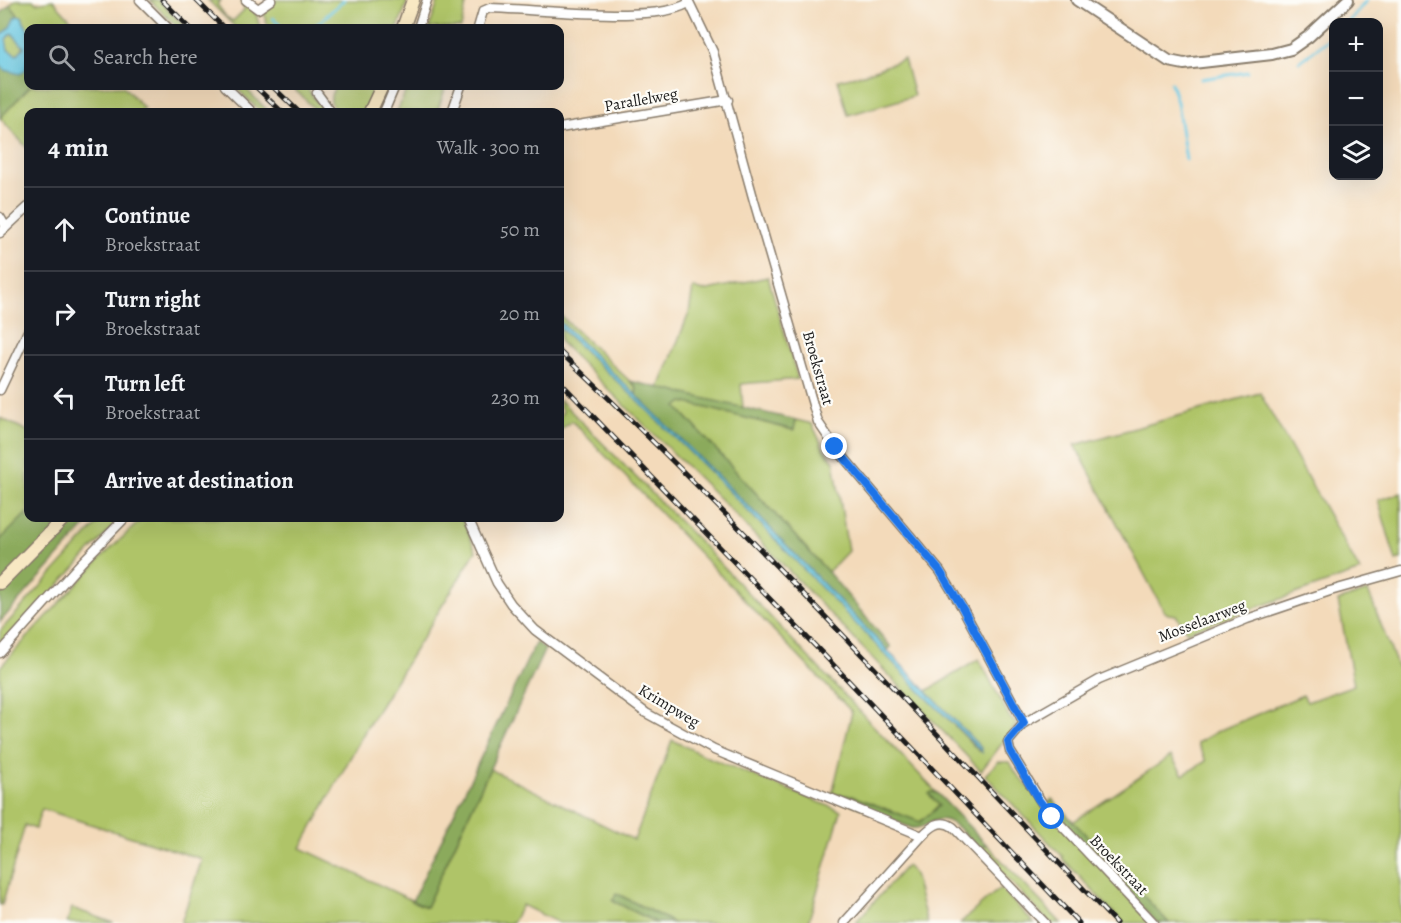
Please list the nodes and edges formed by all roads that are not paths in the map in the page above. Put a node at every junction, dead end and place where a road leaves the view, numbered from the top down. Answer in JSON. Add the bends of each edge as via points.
{"nodes":[{"id":1,"x":140,"y":0,"type":"edge"},
{"id":2,"x":246,"y":0,"type":"edge"},
{"id":3,"x":271,"y":0,"type":"edge"},
{"id":4,"x":413,"y":0,"type":"edge"},
{"id":5,"x":427,"y":0,"type":"edge"},
{"id":6,"x":1077,"y":0,"type":"edge"},
{"id":7,"x":1348,"y":0,"type":"edge"},
{"id":8,"x":688,"y":2,"type":"edge"},
{"id":9,"x":164,"y":24,"type":"edge"},
{"id":10,"x":404,"y":24,"type":"edge"},
{"id":11,"x":419,"y":24,"type":"edge"},
{"id":12,"x":479,"y":24,"type":"edge"},
{"id":13,"x":229,"y":90,"type":"edge"},
{"id":14,"x":380,"y":90,"type":"edge"},
{"id":15,"x":393,"y":90,"type":"edge"},
{"id":16,"x":460,"y":90,"type":"edge"},
{"id":17,"x":317,"y":93,"type":"dead end"},
{"id":18,"x":728,"y":100,"type":"junction"},
{"id":19,"x":248,"y":108,"type":"edge"},
{"id":20,"x":328,"y":108,"type":"edge"},
{"id":21,"x":372,"y":108,"type":"edge"},
{"id":22,"x":386,"y":108,"type":"edge"},
{"id":23,"x":453,"y":108,"type":"edge"},
{"id":24,"x":564,"y":127,"type":"edge"},
{"id":25,"x":24,"y":211,"type":"edge"},
{"id":26,"x":0,"y":216,"type":"edge"},
{"id":27,"x":3,"y":230,"type":"edge"},
{"id":28,"x":24,"y":339,"type":"edge"},
{"id":29,"x":0,"y":390,"type":"edge"},
{"id":30,"x":60,"y":522,"type":"edge"},
{"id":31,"x":121,"y":522,"type":"edge"},
{"id":32,"x":470,"y":522,"type":"edge"},
{"id":33,"x":1401,"y":571,"type":"edge"},
{"id":34,"x":0,"y":583,"type":"edge"},
{"id":35,"x":0,"y":652,"type":"edge"},
{"id":36,"x":1024,"y":723,"type":"junction"},
{"id":37,"x":922,"y":836,"type":"junction"},
{"id":38,"x":844,"y":923,"type":"edge"},
{"id":39,"x":1045,"y":923,"type":"edge"},
{"id":40,"x":1154,"y":923,"type":"edge"}],
"edges":[{"from":1,"to":9,"type":"street"},
{"from":2,"to":3,"type":"street","via":[[258,9]]},
{"from":4,"to":10,"type":"main road"},
{"from":5,"to":11,"type":"street"},
{"from":6,"to":7,"type":"street","via":[[1169,61],[1184,64],[1291,49]]},
{"from":8,"to":12,"type":"street","via":[[675,11],[645,13],[582,14],[490,8],[483,11]]},
{"from":8,"to":18,"type":"street","name":"Broekstraat","via":[[713,52]]},
{"from":13,"to":19,"type":"street"},
{"from":14,"to":21,"type":"main road"},
{"from":15,"to":22,"type":"street"},
{"from":16,"to":23,"type":"street"},
{"from":17,"to":20,"type":"street"},
{"from":18,"to":24,"type":"street","name":"Parallelweg"},
{"from":18,"to":36,"type":"street","name":"Broekstraat","via":[[818,422],[940,571]]},
{"from":25,"to":27,"type":"street"},
{"from":26,"to":27,"type":"street"},
{"from":28,"to":29,"type":"street"},
{"from":30,"to":34,"type":"main road"},
{"from":31,"to":35,"type":"street"},
{"from":32,"to":37,"type":"street","name":"Krimpweg","via":[[497,583],[511,604],[535,630],[646,713],[714,750]]},
{"from":33,"to":36,"type":"street","name":"Mosselaarweg","via":[[1247,619],[1159,654],[1099,680]]},
{"from":36,"to":40,"type":"street","name":"Broekstraat","via":[[1008,742],[1038,799]]},
{"from":37,"to":38,"type":"street"},
{"from":37,"to":39,"type":"street","via":[[940,822],[948,823]]}]}
